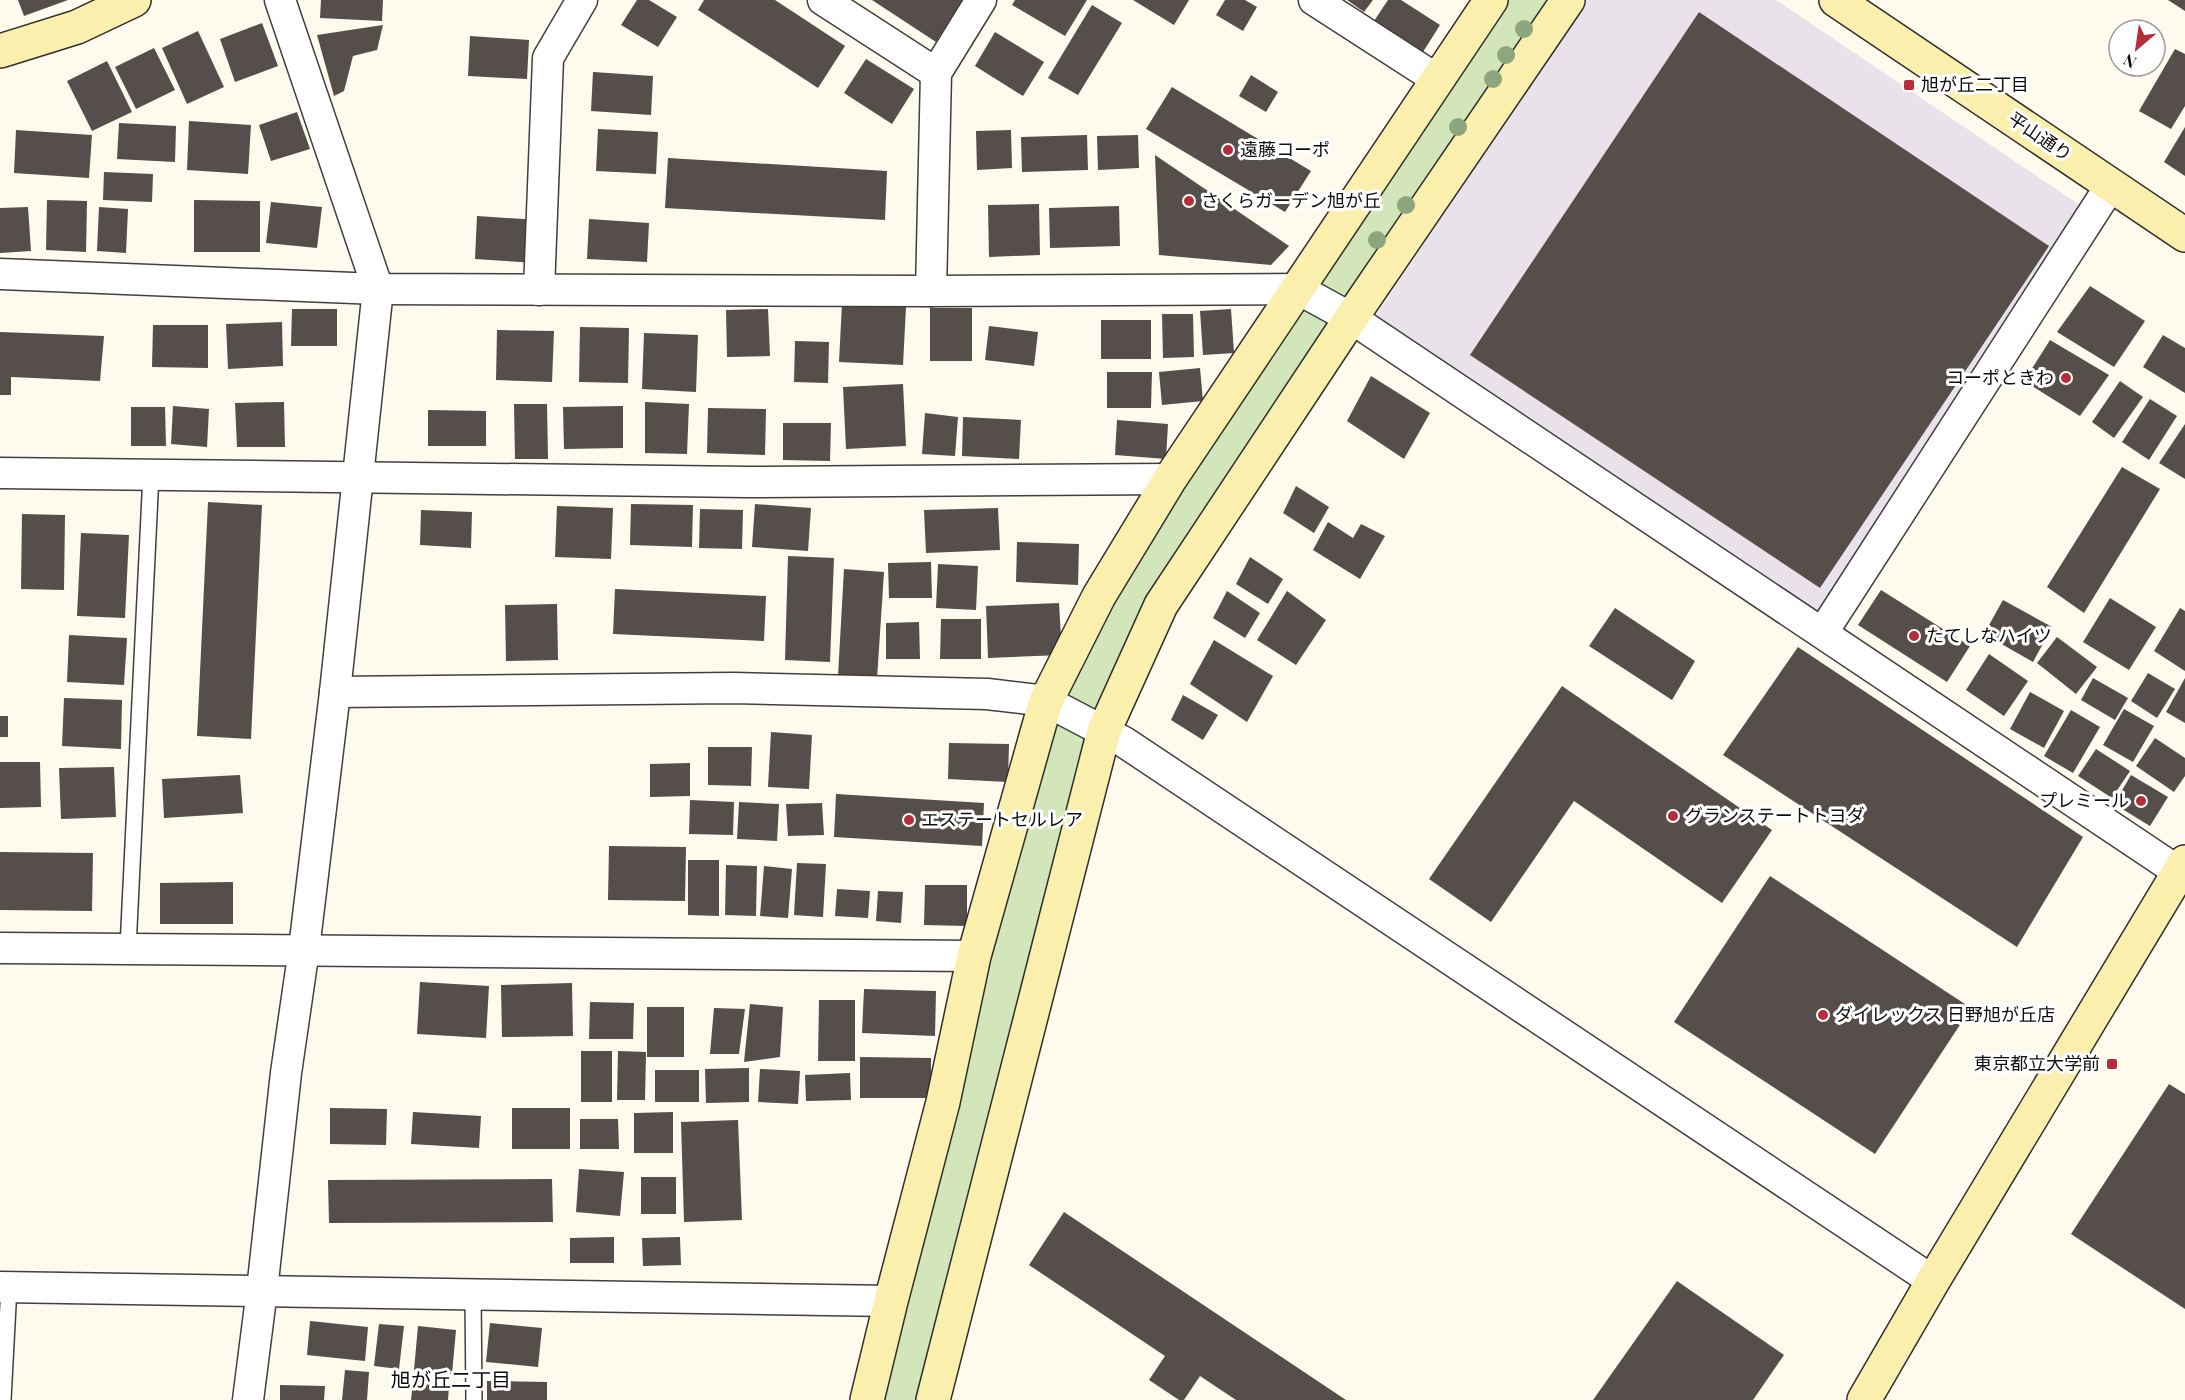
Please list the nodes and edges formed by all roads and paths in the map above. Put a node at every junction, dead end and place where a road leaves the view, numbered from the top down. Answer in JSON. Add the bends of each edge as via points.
{"nodes":[{"id":1,"x":134,"y":0,"type":"edge"},
{"id":2,"x":280,"y":0,"type":"edge"},
{"id":3,"x":582,"y":0,"type":"edge"},
{"id":4,"x":823,"y":0,"type":"edge"},
{"id":5,"x":981,"y":0,"type":"edge"},
{"id":6,"x":1314,"y":0,"type":"edge"},
{"id":7,"x":1491,"y":0,"type":"edge"},
{"id":8,"x":1568,"y":0,"type":"edge"},
{"id":9,"x":1836,"y":0,"type":"edge"},
{"id":10,"x":0,"y":51,"type":"edge"},
{"id":11,"x":936,"y":73,"type":"junction"},
{"id":12,"x":1438,"y":80,"type":"junction"},
{"id":13,"x":2111,"y":185,"type":"junction"},
{"id":14,"x":2185,"y":235,"type":"edge"},
{"id":15,"x":0,"y":274,"type":"edge"},
{"id":16,"x":378,"y":289,"type":"junction"},
{"id":17,"x":1298,"y":289,"type":"junction"},
{"id":18,"x":539,"y":290,"type":"junction"},
{"id":19,"x":931,"y":291,"type":"junction"},
{"id":20,"x":1351,"y":318,"type":"junction"},
{"id":21,"x":0,"y":473,"type":"edge"},
{"id":22,"x":151,"y":474,"type":"junction"},
{"id":23,"x":359,"y":477,"type":"junction"},
{"id":24,"x":1170,"y":479,"type":"junction"},
{"id":25,"x":1823,"y":632,"type":"junction"},
{"id":26,"x":335,"y":692,"type":"junction"},
{"id":27,"x":1046,"y":701,"type":"junction"},
{"id":28,"x":1104,"y":731,"type":"junction"},
{"id":29,"x":2183,"y":870,"type":"edge"},
{"id":30,"x":0,"y":948,"type":"edge"},
{"id":31,"x":128,"y":948,"type":"junction"},
{"id":32,"x":304,"y":949,"type":"junction"},
{"id":33,"x":974,"y":956,"type":"junction"},
{"id":34,"x":1933,"y":1281,"type":"junction"},
{"id":35,"x":5,"y":1286,"type":"edge"},
{"id":36,"x":262,"y":1290,"type":"junction"},
{"id":37,"x":473,"y":1294,"type":"junction"},
{"id":38,"x":891,"y":1300,"type":"junction"},
{"id":39,"x":3,"y":1400,"type":"edge"},
{"id":40,"x":248,"y":1400,"type":"edge"},
{"id":41,"x":474,"y":1400,"type":"edge"},
{"id":42,"x":867,"y":1400,"type":"edge"},
{"id":43,"x":933,"y":1400,"type":"edge"},
{"id":44,"x":1864,"y":1400,"type":"edge"}],
"edges":[{"from":1,"to":10,"type":"street","via":[[77,27]]},
{"from":2,"to":16,"type":"street"},
{"from":3,"to":18,"type":"street","via":[[548,58]]},
{"from":4,"to":11,"type":"street"},
{"from":5,"to":11,"type":"street"},
{"from":6,"to":12,"type":"street"},
{"from":7,"to":12,"type":"street"},
{"from":8,"to":20,"type":"street"},
{"from":9,"to":13,"type":"street","name":"平山通り"},
{"from":11,"to":19,"type":"street"},
{"from":12,"to":17,"type":"street"},
{"from":13,"to":14,"type":"street","name":"平山通り"},
{"from":13,"to":25,"type":"street"},
{"from":15,"to":16,"type":"street"},
{"from":16,"to":18,"type":"street"},
{"from":16,"to":23,"type":"street"},
{"from":17,"to":19,"type":"street"},
{"from":17,"to":20,"type":"street"},
{"from":17,"to":24,"type":"street"},
{"from":18,"to":19,"type":"street"},
{"from":20,"to":25,"type":"street"},
{"from":20,"to":28,"type":"street","via":[[1161,605]]},
{"from":21,"to":22,"type":"street"},
{"from":22,"to":23,"type":"street"},
{"from":22,"to":31,"type":"lane"},
{"from":23,"to":24,"type":"street","via":[[748,482]]},
{"from":23,"to":26,"type":"street"},
{"from":24,"to":27,"type":"street","via":[[1099,596]]},
{"from":25,"to":29,"type":"street"},
{"from":26,"to":27,"type":"street","via":[[733,688],[987,694]]},
{"from":26,"to":32,"type":"street"},
{"from":27,"to":28,"type":"street"},
{"from":27,"to":33,"type":"street"},
{"from":28,"to":34,"type":"street"},
{"from":28,"to":43,"type":"street"},
{"from":29,"to":34,"type":"street"},
{"from":30,"to":31,"type":"street"},
{"from":31,"to":32,"type":"street"},
{"from":32,"to":33,"type":"street"},
{"from":32,"to":36,"type":"street"},
{"from":33,"to":38,"type":"street","via":[[943,1102]]},
{"from":34,"to":44,"type":"street"},
{"from":35,"to":36,"type":"street"},
{"from":35,"to":39,"type":"lane"},
{"from":36,"to":37,"type":"street"},
{"from":36,"to":40,"type":"street"},
{"from":37,"to":38,"type":"street"},
{"from":37,"to":41,"type":"lane"},
{"from":38,"to":42,"type":"street"}]}
